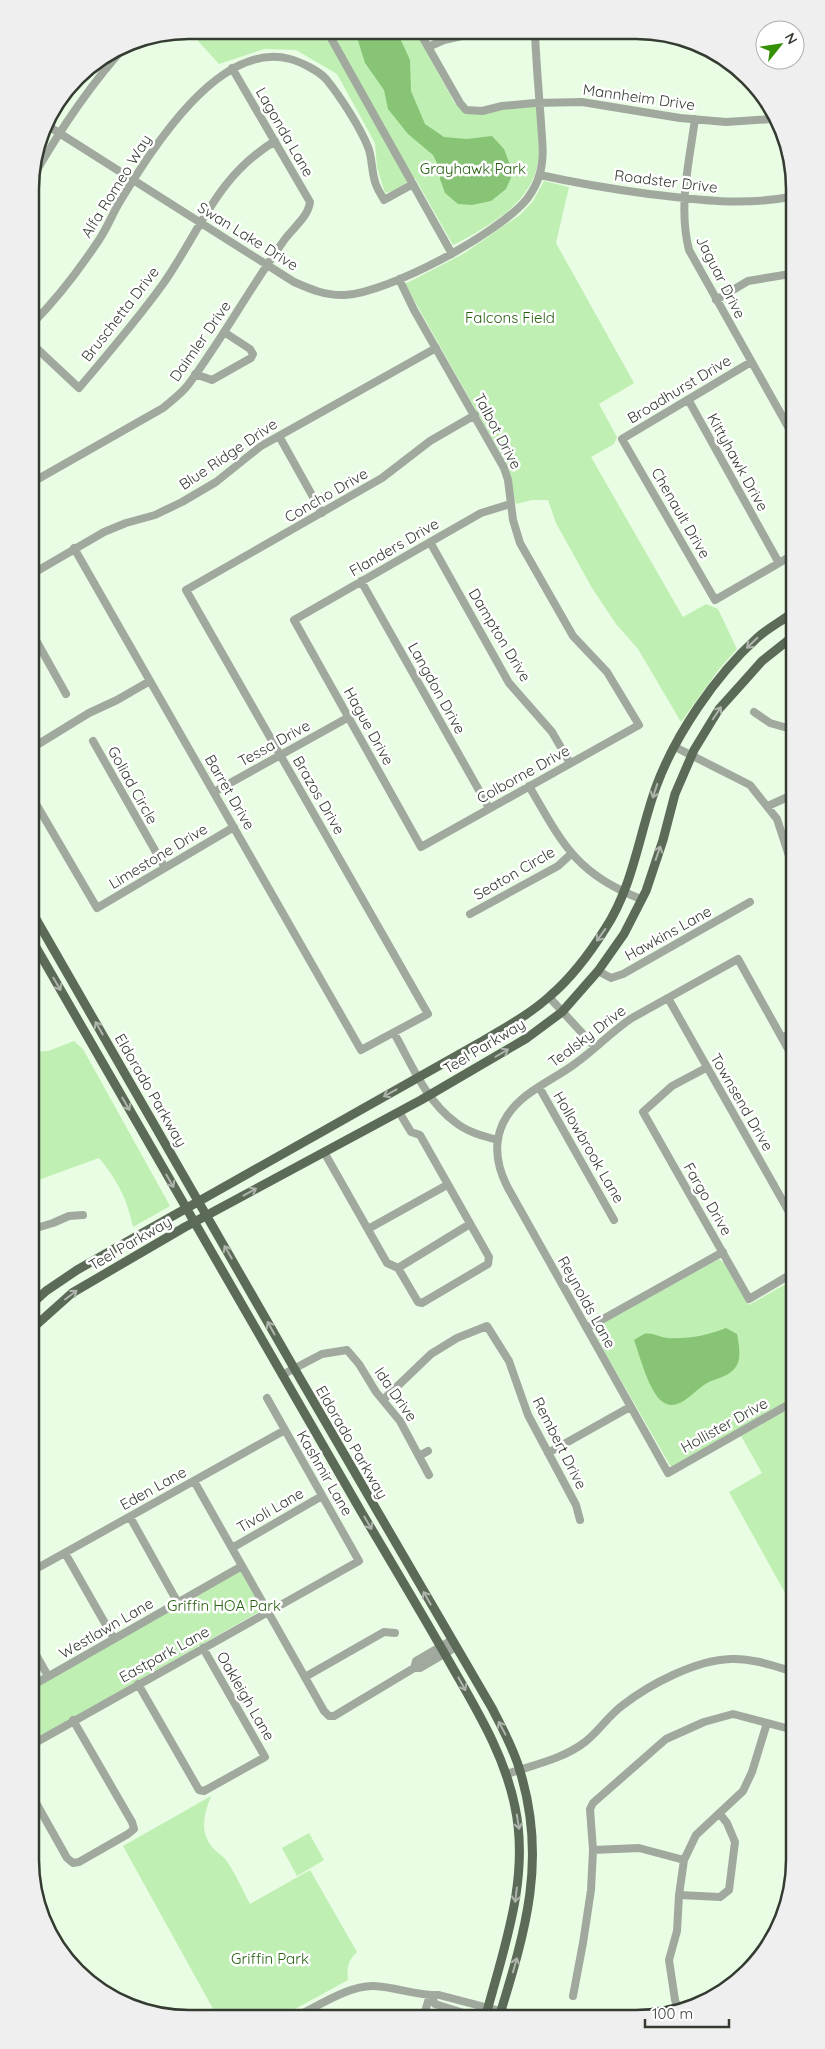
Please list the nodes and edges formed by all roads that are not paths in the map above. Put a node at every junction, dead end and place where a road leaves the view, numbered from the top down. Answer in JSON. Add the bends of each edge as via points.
{"nodes":[{"id":1,"x":331,"y":39,"type":"edge"},
{"id":2,"x":423,"y":39,"type":"edge"},
{"id":3,"x":448,"y":39,"type":"edge"},
{"id":4,"x":535,"y":39,"type":"edge"},
{"id":5,"x":428,"y":47,"type":"junction"},
{"id":6,"x":116,"y":57,"type":"edge"},
{"id":7,"x":232,"y":68,"type":"junction"},
{"id":8,"x":539,"y":103,"type":"junction"},
{"id":9,"x":695,"y":119,"type":"junction"},
{"id":10,"x":769,"y":119,"type":"edge"},
{"id":11,"x":52,"y":128,"type":"edge"},
{"id":12,"x":59,"y":132,"type":"junction"},
{"id":13,"x":275,"y":142,"type":"junction"},
{"id":14,"x":41,"y":162,"type":"edge"},
{"id":15,"x":540,"y":175,"type":"junction"},
{"id":16,"x":134,"y":180,"type":"junction"},
{"id":17,"x":413,"y":184,"type":"junction"},
{"id":18,"x":786,"y":197,"type":"edge"},
{"id":19,"x":684,"y":198,"type":"junction"},
{"id":20,"x":309,"y":211,"type":"joint"},
{"id":21,"x":200,"y":222,"type":"junction"},
{"id":22,"x":452,"y":254,"type":"junction"},
{"id":23,"x":266,"y":265,"type":"junction"},
{"id":24,"x":786,"y":275,"type":"edge"},
{"id":25,"x":399,"y":279,"type":"junction"},
{"id":26,"x":716,"y":300,"type":"junction"},
{"id":27,"x":39,"y":316,"type":"edge"},
{"id":28,"x":224,"y":332,"type":"junction"},
{"id":29,"x":436,"y":348,"type":"junction"},
{"id":30,"x":39,"y":350,"type":"edge"},
{"id":31,"x":750,"y":362,"type":"junction"},
{"id":32,"x":195,"y":374,"type":"junction"},
{"id":33,"x":688,"y":401,"type":"junction"},
{"id":34,"x":475,"y":415,"type":"junction"},
{"id":35,"x":786,"y":425,"type":"edge"},
{"id":36,"x":279,"y":436,"type":"junction"},
{"id":37,"x":622,"y":439,"type":"joint"},
{"id":38,"x":39,"y":475,"type":"edge"},
{"id":39,"x":510,"y":504,"type":"junction"},
{"id":40,"x":322,"y":513,"type":"junction"},
{"id":41,"x":430,"y":542,"type":"junction"},
{"id":42,"x":74,"y":548,"type":"junction"},
{"id":43,"x":786,"y":559,"type":"edge"},
{"id":44,"x":779,"y":563,"type":"junction"},
{"id":45,"x":39,"y":570,"type":"edge"},
{"id":46,"x":361,"y":581,"type":"junction"},
{"id":47,"x":186,"y":590,"type":"joint"},
{"id":48,"x":786,"y":617,"type":"edge"},
{"id":49,"x":294,"y":620,"type":"joint"},
{"id":50,"x":786,"y":642,"type":"edge"},
{"id":51,"x":39,"y":646,"type":"edge"},
{"id":52,"x":150,"y":680,"type":"junction"},
{"id":53,"x":66,"y":694,"type":"dead end"},
{"id":54,"x":754,"y":712,"type":"dead end"},
{"id":55,"x":348,"y":717,"type":"junction"},
{"id":56,"x":639,"y":725,"type":"joint"},
{"id":57,"x":786,"y":728,"type":"edge"},
{"id":58,"x":93,"y":741,"type":"dead end"},
{"id":59,"x":39,"y":744,"type":"edge"},
{"id":60,"x":675,"y":747,"type":"junction"},
{"id":61,"x":280,"y":755,"type":"junction"},
{"id":62,"x":692,"y":755,"type":"junction"},
{"id":63,"x":570,"y":763,"type":"junction"},
{"id":64,"x":529,"y":786,"type":"junction"},
{"id":65,"x":214,"y":792,"type":"junction"},
{"id":66,"x":786,"y":798,"type":"edge"},
{"id":67,"x":768,"y":806,"type":"junction"},
{"id":68,"x":490,"y":808,"type":"junction"},
{"id":69,"x":39,"y":809,"type":"edge"},
{"id":70,"x":234,"y":827,"type":"junction"},
{"id":71,"x":421,"y":846,"type":"joint"},
{"id":72,"x":786,"y":847,"type":"edge"},
{"id":73,"x":571,"y":854,"type":"junction"},
{"id":74,"x":165,"y":868,"type":"junction"},
{"id":75,"x":623,"y":892,"type":"junction"},
{"id":76,"x":642,"y":899,"type":"junction"},
{"id":77,"x":750,"y":902,"type":"dead end"},
{"id":78,"x":470,"y":914,"type":"dead end"},
{"id":79,"x":39,"y":924,"type":"edge"},
{"id":80,"x":39,"y":954,"type":"edge"},
{"id":81,"x":598,"y":971,"type":"junction"},
{"id":82,"x":549,"y":997,"type":"junction"},
{"id":83,"x":668,"y":998,"type":"junction"},
{"id":84,"x":562,"y":1012,"type":"junction"},
{"id":85,"x":394,"y":1033,"type":"junction"},
{"id":86,"x":786,"y":1036,"type":"edge"},
{"id":87,"x":782,"y":1038,"type":"junction"},
{"id":88,"x":786,"y":1045,"type":"edge"},
{"id":89,"x":595,"y":1047,"type":"junction"},
{"id":90,"x":706,"y":1068,"type":"junction"},
{"id":91,"x":123,"y":1070,"type":"junction"},
{"id":92,"x":110,"y":1077,"type":"junction"},
{"id":93,"x":419,"y":1077,"type":"junction"},
{"id":94,"x":539,"y":1087,"type":"junction"},
{"id":95,"x":429,"y":1095,"type":"junction"},
{"id":96,"x":399,"y":1112,"type":"junction"},
{"id":97,"x":316,"y":1135,"type":"junction"},
{"id":98,"x":498,"y":1140,"type":"junction"},
{"id":99,"x":324,"y":1152,"type":"junction"},
{"id":100,"x":447,"y":1185,"type":"junction"},
{"id":101,"x":199,"y":1201,"type":"junction"},
{"id":102,"x":786,"y":1207,"type":"edge"},
{"id":103,"x":185,"y":1208,"type":"junction"},
{"id":104,"x":207,"y":1215,"type":"junction"},
{"id":105,"x":83,"y":1216,"type":"dead end"},
{"id":106,"x":614,"y":1220,"type":"dead end"},
{"id":107,"x":194,"y":1223,"type":"junction"},
{"id":108,"x":470,"y":1224,"type":"junction"},
{"id":109,"x":39,"y":1227,"type":"edge"},
{"id":110,"x":368,"y":1228,"type":"junction"},
{"id":111,"x":723,"y":1252,"type":"junction"},
{"id":112,"x":398,"y":1268,"type":"junction"},
{"id":113,"x":77,"y":1270,"type":"junction"},
{"id":114,"x":786,"y":1277,"type":"edge"},
{"id":115,"x":85,"y":1285,"type":"junction"},
{"id":116,"x":39,"y":1297,"type":"edge"},
{"id":117,"x":39,"y":1322,"type":"edge"},
{"id":118,"x":587,"y":1328,"type":"junction"},
{"id":119,"x":294,"y":1368,"type":"junction"},
{"id":120,"x":282,"y":1375,"type":"junction"},
{"id":121,"x":267,"y":1398,"type":"dead end"},
{"id":122,"x":383,"y":1400,"type":"junction"},
{"id":123,"x":786,"y":1406,"type":"edge"},
{"id":124,"x":630,"y":1407,"type":"junction"},
{"id":125,"x":285,"y":1430,"type":"junction"},
{"id":126,"x":428,"y":1451,"type":"dead end"},
{"id":127,"x":548,"y":1453,"type":"junction"},
{"id":128,"x":419,"y":1456,"type":"junction"},
{"id":129,"x":668,"y":1472,"type":"joint"},
{"id":130,"x":429,"y":1475,"type":"dead end"},
{"id":131,"x":194,"y":1481,"type":"junction"},
{"id":132,"x":322,"y":1496,"type":"junction"},
{"id":133,"x":130,"y":1517,"type":"junction"},
{"id":134,"x":580,"y":1520,"type":"dead end"},
{"id":135,"x":232,"y":1548,"type":"junction"},
{"id":136,"x":65,"y":1553,"type":"junction"},
{"id":137,"x":359,"y":1561,"type":"joint"},
{"id":138,"x":242,"y":1566,"type":"junction"},
{"id":139,"x":39,"y":1567,"type":"edge"},
{"id":140,"x":178,"y":1602,"type":"junction"},
{"id":141,"x":268,"y":1612,"type":"junction"},
{"id":142,"x":395,"y":1633,"type":"dead end"},
{"id":143,"x":114,"y":1639,"type":"junction"},
{"id":144,"x":454,"y":1643,"type":"junction"},
{"id":145,"x":203,"y":1648,"type":"junction"},
{"id":146,"x":443,"y":1650,"type":"junction"},
{"id":147,"x":39,"y":1660,"type":"edge"},
{"id":148,"x":786,"y":1669,"type":"edge"},
{"id":149,"x":48,"y":1676,"type":"junction"},
{"id":150,"x":305,"y":1677,"type":"junction"},
{"id":151,"x":39,"y":1682,"type":"edge"},
{"id":152,"x":138,"y":1684,"type":"junction"},
{"id":153,"x":486,"y":1698,"type":"junction"},
{"id":154,"x":474,"y":1705,"type":"junction"},
{"id":155,"x":73,"y":1720,"type":"junction"},
{"id":156,"x":767,"y":1723,"type":"junction"},
{"id":157,"x":786,"y":1728,"type":"edge"},
{"id":158,"x":39,"y":1741,"type":"edge"},
{"id":159,"x":520,"y":1770,"type":"junction"},
{"id":160,"x":507,"y":1774,"type":"junction"},
{"id":161,"x":39,"y":1808,"type":"edge"},
{"id":162,"x":719,"y":1813,"type":"junction"},
{"id":163,"x":593,"y":1850,"type":"junction"},
{"id":164,"x":684,"y":1860,"type":"junction"},
{"id":165,"x":679,"y":1895,"type":"junction"},
{"id":166,"x":430,"y":1995,"type":"junction"},
{"id":167,"x":573,"y":1996,"type":"dead end"},
{"id":168,"x":678,"y":2004,"type":"edge"},
{"id":169,"x":309,"y":2010,"type":"edge"},
{"id":170,"x":426,"y":2010,"type":"edge"},
{"id":171,"x":454,"y":2010,"type":"edge"},
{"id":172,"x":484,"y":2010,"type":"edge"},
{"id":173,"x":487,"y":2010,"type":"edge"},
{"id":174,"x":501,"y":2010,"type":"edge"}],
"edges":[{"from":1,"to":17,"type":"street"},
{"from":2,"to":5,"type":"street"},
{"from":3,"to":5,"type":"street"},
{"from":4,"to":8,"type":"street"},
{"from":5,"to":8,"type":"street","name":"Mannheim Drive","via":[[463,108],[470,111]]},
{"from":6,"to":12,"type":"street"},
{"from":7,"to":13,"type":"street","name":"Lagonda Lane"},
{"from":7,"to":16,"type":"street","name":"Alfa Romeo Way","via":[[196,97],[160,140]]},
{"from":7,"to":17,"type":"street","name":"Alfa Romeo Way","via":[[255,58],[277,56],[297,61],[325,77],[368,148],[376,187],[384,200]]},
{"from":8,"to":9,"type":"street","name":"Mannheim Drive","via":[[582,102]]},
{"from":8,"to":15,"type":"street"},
{"from":9,"to":10,"type":"street","name":"Mannheim Drive","via":[[726,122]]},
{"from":9,"to":19,"type":"street","name":"Jaguar Drive"},
{"from":11,"to":12,"type":"street","name":"Swan Lake Drive"},
{"from":12,"to":14,"type":"street"},
{"from":12,"to":16,"type":"street","name":"Swan Lake Drive"},
{"from":13,"to":20,"type":"street","name":"Lagonda Lane","via":[[310,202]]},
{"from":13,"to":21,"type":"street","name":"Bruschetta Drive","via":[[244,163]]},
{"from":15,"to":19,"type":"street","name":"Roadster Drive"},
{"from":15,"to":22,"type":"street","name":"Swan Lake Drive","via":[[520,206]]},
{"from":16,"to":21,"type":"street","name":"Swan Lake Drive"},
{"from":16,"to":27,"type":"street","name":"Alfa Romeo Way","via":[[74,277]]},
{"from":17,"to":22,"type":"street"},
{"from":18,"to":19,"type":"street","name":"Roadster Drive","via":[[735,203]]},
{"from":19,"to":26,"type":"street","name":"Jaguar Drive","via":[[688,250]]},
{"from":20,"to":23,"type":"street","name":"Daimler Drive"},
{"from":21,"to":23,"type":"street","name":"Swan Lake Drive"},
{"from":21,"to":30,"type":"street","name":"Bruschetta Drive","via":[[164,282],[135,322],[79,388]]},
{"from":22,"to":25,"type":"street","name":"Swan Lake Drive"},
{"from":23,"to":25,"type":"street","name":"Swan Lake Drive","via":[[294,282],[325,294],[362,293]]},
{"from":23,"to":28,"type":"street","name":"Daimler Drive"},
{"from":24,"to":26,"type":"street","via":[[748,281]]},
{"from":25,"to":29,"type":"street","name":"Talbot Drive"},
{"from":26,"to":31,"type":"street","name":"Jaguar Drive"},
{"from":28,"to":32,"type":"street","name":"Daimler Drive"},
{"from":28,"to":32,"type":"street","via":[[250,349],[252,358],[212,380]]},
{"from":29,"to":34,"type":"street","name":"Talbot Drive"},
{"from":29,"to":36,"type":"street","name":"Blue Ridge Drive"},
{"from":31,"to":33,"type":"street","name":"Broadhurst Drive"},
{"from":31,"to":35,"type":"street","name":"Jaguar Drive"},
{"from":32,"to":38,"type":"street","name":"Daimler Drive","via":[[163,408]]},
{"from":33,"to":37,"type":"street","name":"Broadhurst Drive"},
{"from":33,"to":44,"type":"street","name":"Kittyhawk Drive"},
{"from":34,"to":39,"type":"street","name":"Talbot Drive","via":[[504,468]]},
{"from":34,"to":40,"type":"street","name":"Concho Drive","via":[[430,441],[382,478]]},
{"from":36,"to":40,"type":"street"},
{"from":36,"to":42,"type":"street","name":"Blue Ridge Drive","via":[[261,446],[216,482],[182,502],[118,526]]},
{"from":37,"to":44,"type":"street","name":"Chenault Drive","via":[[716,600]]},
{"from":39,"to":41,"type":"street","name":"Flanders Drive","via":[[481,513]]},
{"from":39,"to":56,"type":"street","name":"Talbot Drive","via":[[520,543],[573,636],[606,672]]},
{"from":40,"to":47,"type":"street","name":"Concho Drive"},
{"from":41,"to":46,"type":"street","name":"Flanders Drive"},
{"from":41,"to":63,"type":"street","name":"Dampton Drive","via":[[509,683],[549,728]]},
{"from":42,"to":45,"type":"street","name":"Blue Ridge Drive"},
{"from":42,"to":52,"type":"street","name":"Barret Drive"},
{"from":43,"to":44,"type":"street"},
{"from":46,"to":49,"type":"street","name":"Flanders Drive"},
{"from":46,"to":68,"type":"street","name":"Langdon Drive"},
{"from":47,"to":61,"type":"street","name":"Brazos Drive"},
{"from":48,"to":60,"type":"main road","name":"Teel Parkway","one_way":true,"via":[[758,637],[727,668],[698,707]]},
{"from":49,"to":55,"type":"street","name":"Hague Drive"},
{"from":62,"to":50,"type":"main road","name":"Teel Parkway","one_way":true,"via":[[724,703],[762,661]]},
{"from":51,"to":53,"type":"street"},
{"from":52,"to":59,"type":"street"},
{"from":52,"to":65,"type":"street","name":"Barret Drive"},
{"from":54,"to":57,"type":"street","via":[[770,723]]},
{"from":55,"to":61,"type":"street","name":"Tessa Drive"},
{"from":55,"to":71,"type":"street","name":"Hague Drive"},
{"from":56,"to":63,"type":"street","name":"Colborne Drive"},
{"from":58,"to":74,"type":"street","name":"Goliad Circle"},
{"from":60,"to":62,"type":"street"},
{"from":60,"to":75,"type":"main road","name":"Teel Parkway","one_way":true,"via":[[656,786]]},
{"from":61,"to":65,"type":"street","name":"Tessa Drive"},
{"from":61,"to":85,"type":"street","name":"Brazos Drive","via":[[428,1014]]},
{"from":62,"to":67,"type":"street","via":[[750,785]]},
{"from":76,"to":62,"type":"main road","name":"Teel Parkway","one_way":true,"via":[[675,794]]},
{"from":63,"to":64,"type":"street","name":"Colborne Drive"},
{"from":64,"to":68,"type":"street","name":"Colborne Drive"},
{"from":64,"to":73,"type":"street"},
{"from":65,"to":70,"type":"street","name":"Barret Drive"},
{"from":66,"to":67,"type":"street"},
{"from":67,"to":72,"type":"street","via":[[777,819]]},
{"from":68,"to":71,"type":"street","name":"Colborne Drive"},
{"from":69,"to":74,"type":"street","name":"Limestone Drive","via":[[97,908]]},
{"from":70,"to":74,"type":"street","name":"Limestone Drive"},
{"from":70,"to":85,"type":"street","name":"Barret Drive","via":[[362,1050]]},
{"from":73,"to":75,"type":"street","via":[[598,877]]},
{"from":73,"to":78,"type":"street","name":"Seaton Circle","via":[[558,866]]},
{"from":75,"to":76,"type":"street"},
{"from":75,"to":82,"type":"main road","name":"Teel Parkway","one_way":true,"via":[[606,928],[564,983]]},
{"from":76,"to":81,"type":"main road","name":"Teel Parkway","via":[[624,934]]},
{"from":77,"to":81,"type":"street","name":"Hawkins Lane","via":[[623,974],[611,978]]},
{"from":91,"to":79,"type":"main road","name":"Eldorado Parkway","one_way":true},
{"from":80,"to":92,"type":"main road","name":"Eldorado Parkway","one_way":true},
{"from":81,"to":84,"type":"main road","name":"Teel Parkway"},
{"from":82,"to":84,"type":"street"},
{"from":82,"to":93,"type":"main road","name":"Teel Parkway","via":[[488,1038]]},
{"from":83,"to":87,"type":"street","name":"Tealsky Drive","via":[[738,959]]},
{"from":83,"to":89,"type":"street","name":"Tealsky Drive","via":[[621,1025]]},
{"from":83,"to":90,"type":"street","name":"Townsend Drive"},
{"from":84,"to":89,"type":"street"},
{"from":95,"to":84,"type":"main road","name":"Teel Parkway","one_way":true,"via":[[528,1038]]},
{"from":85,"to":93,"type":"street"},
{"from":86,"to":87,"type":"street"},
{"from":87,"to":88,"type":"street"},
{"from":89,"to":94,"type":"street","name":"Tealsky Drive"},
{"from":90,"to":102,"type":"street","name":"Townsend Drive"},
{"from":90,"to":111,"type":"street","name":"Fargo Drive","via":[[672,1086],[643,1112]]},
{"from":91,"to":92,"type":"main road"},
{"from":91,"to":101,"type":"main road","name":"Eldorado Parkway"},
{"from":92,"to":103,"type":"main road","name":"Eldorado Parkway","one_way":true},
{"from":93,"to":95,"type":"street"},
{"from":93,"to":97,"type":"main road","name":"Teel Parkway","one_way":true},
{"from":94,"to":98,"type":"street","name":"Tealsky Drive","via":[[523,1097],[506,1116]]},
{"from":94,"to":106,"type":"street","name":"Hollowbrook Lane"},
{"from":95,"to":96,"type":"main road","name":"Teel Parkway"},
{"from":95,"to":98,"type":"street","via":[[456,1123]]},
{"from":96,"to":99,"type":"main road","name":"Teel Parkway"},
{"from":96,"to":100,"type":"street","via":[[411,1132],[420,1135]]},
{"from":97,"to":99,"type":"main road"},
{"from":97,"to":101,"type":"main road","name":"Teel Parkway"},
{"from":98,"to":118,"type":"street","name":"Reynolds Lane","via":[[497,1161],[501,1175]]},
{"from":104,"to":99,"type":"main road","name":"Teel Parkway","one_way":true},
{"from":99,"to":110,"type":"street"},
{"from":100,"to":108,"type":"street"},
{"from":100,"to":110,"type":"street"},
{"from":101,"to":103,"type":"main road","name":"Teel Parkway"},
{"from":101,"to":104,"type":"main road","name":"Eldorado Parkway"},
{"from":103,"to":107,"type":"main road","name":"Eldorado Parkway"},
{"from":103,"to":113,"type":"main road","name":"Teel Parkway"},
{"from":104,"to":107,"type":"main road","name":"Teel Parkway"},
{"from":119,"to":104,"type":"main road","name":"Eldorado Parkway","one_way":true},
{"from":105,"to":109,"type":"street","via":[[69,1216]]},
{"from":107,"to":115,"type":"main road","name":"Teel Parkway"},
{"from":107,"to":120,"type":"main road","name":"Eldorado Parkway"},
{"from":108,"to":112,"type":"street"},
{"from":108,"to":112,"type":"street","via":[[489,1257],[488,1264],[422,1303],[418,1302]]},
{"from":110,"to":112,"type":"street","via":[[388,1263]]},
{"from":111,"to":114,"type":"street","name":"Fargo Drive","via":[[749,1299]]},
{"from":111,"to":118,"type":"street"},
{"from":113,"to":115,"type":"main road"},
{"from":113,"to":116,"type":"main road","name":"Teel Parkway"},
{"from":117,"to":115,"type":"main road","name":"Teel Parkway","one_way":true},
{"from":118,"to":124,"type":"street","name":"Reynolds Lane"},
{"from":119,"to":120,"type":"street"},
{"from":119,"to":122,"type":"street","name":"Ida Drive","via":[[322,1354],[347,1350]]},
{"from":144,"to":119,"type":"main road","name":"Eldorado Parkway","one_way":true},
{"from":120,"to":146,"type":"main road","name":"Eldorado Parkway","one_way":true},
{"from":121,"to":125,"type":"street","name":"Kashmir Lane"},
{"from":122,"to":127,"type":"street","name":"Rembert Drive","via":[[431,1354],[457,1338],[487,1326],[509,1361],[528,1415]]},
{"from":122,"to":128,"type":"street","name":"Ida Drive","via":[[400,1421]]},
{"from":123,"to":129,"type":"street","name":"Hollister Drive"},
{"from":124,"to":127,"type":"street"},
{"from":124,"to":129,"type":"street","name":"Reynolds Lane"},
{"from":125,"to":131,"type":"street","name":"Eden Lane"},
{"from":125,"to":132,"type":"street","name":"Kashmir Lane"},
{"from":126,"to":128,"type":"street"},
{"from":127,"to":134,"type":"street","name":"Rembert Drive","via":[[576,1505]]},
{"from":128,"to":130,"type":"street","name":"Ida Drive"},
{"from":131,"to":133,"type":"street","name":"Eden Lane"},
{"from":131,"to":135,"type":"street"},
{"from":132,"to":135,"type":"street","name":"Tivoli Lane"},
{"from":132,"to":137,"type":"street","name":"Kashmir Lane"},
{"from":133,"to":136,"type":"street","name":"Eden Lane"},
{"from":133,"to":140,"type":"street"},
{"from":135,"to":138,"type":"street"},
{"from":136,"to":139,"type":"street","name":"Eden Lane"},
{"from":136,"to":143,"type":"street"},
{"from":137,"to":141,"type":"street","name":"Eastpark Lane"},
{"from":138,"to":140,"type":"street","name":"Westlawn Lane"},
{"from":138,"to":141,"type":"street"},
{"from":140,"to":143,"type":"street","name":"Westlawn Lane"},
{"from":141,"to":145,"type":"street","name":"Eastpark Lane"},
{"from":141,"to":150,"type":"street"},
{"from":142,"to":150,"type":"street","via":[[384,1632]]},
{"from":143,"to":149,"type":"street","name":"Westlawn Lane"},
{"from":144,"to":146,"type":"street"},
{"from":144,"to":153,"type":"main road","name":"Eldorado Parkway"},
{"from":145,"to":152,"type":"street","name":"Eastpark Lane"},
{"from":145,"to":152,"type":"street","name":"Oakleigh Lane","via":[[265,1757],[201,1791]]},
{"from":146,"to":150,"type":"street","via":[[416,1661],[414,1668],[334,1716],[324,1711]]},
{"from":146,"to":154,"type":"main road","name":"Eldorado Parkway","one_way":true},
{"from":147,"to":149,"type":"street"},
{"from":148,"to":159,"type":"street","via":[[749,1660],[709,1662],[646,1688],[621,1706],[584,1742],[565,1754]]},
{"from":149,"to":151,"type":"street","name":"Westlawn Lane"},
{"from":152,"to":155,"type":"street","name":"Eastpark Lane"},
{"from":153,"to":154,"type":"main road"},
{"from":159,"to":153,"type":"main road","name":"Eldorado Parkway","one_way":true},
{"from":154,"to":160,"type":"main road","name":"Eldorado Parkway"},
{"from":155,"to":158,"type":"street","name":"Eastpark Lane"},
{"from":155,"to":161,"type":"street","via":[[134,1828],[79,1862],[72,1863]]},
{"from":156,"to":157,"type":"street"},
{"from":156,"to":162,"type":"street","via":[[743,1790]]},
{"from":156,"to":163,"type":"street","via":[[732,1714],[704,1722],[666,1740],[593,1803],[590,1809]]},
{"from":159,"to":160,"type":"street"},
{"from":174,"to":159,"type":"main road","name":"Eldorado Parkway","one_way":true,"via":[[516,1963],[532,1884],[533,1839]]},
{"from":160,"to":173,"type":"main road","name":"Eldorado Parkway","one_way":true,"via":[[520,1835],[518,1874],[511,1924]]},
{"from":162,"to":164,"type":"street","via":[[696,1835]]},
{"from":162,"to":165,"type":"street","via":[[735,1842],[730,1890],[720,1897]]},
{"from":163,"to":164,"type":"street","via":[[639,1848]]},
{"from":163,"to":167,"type":"street","via":[[587,1916]]},
{"from":164,"to":165,"type":"street"},
{"from":165,"to":168,"type":"street","via":[[677,1931],[669,1960]]},
{"from":166,"to":169,"type":"street","via":[[372,1986],[342,1994]]},
{"from":166,"to":170,"type":"street"},
{"from":166,"to":171,"type":"street","via":[[435,2004]]},
{"from":166,"to":172,"type":"street"}]}
